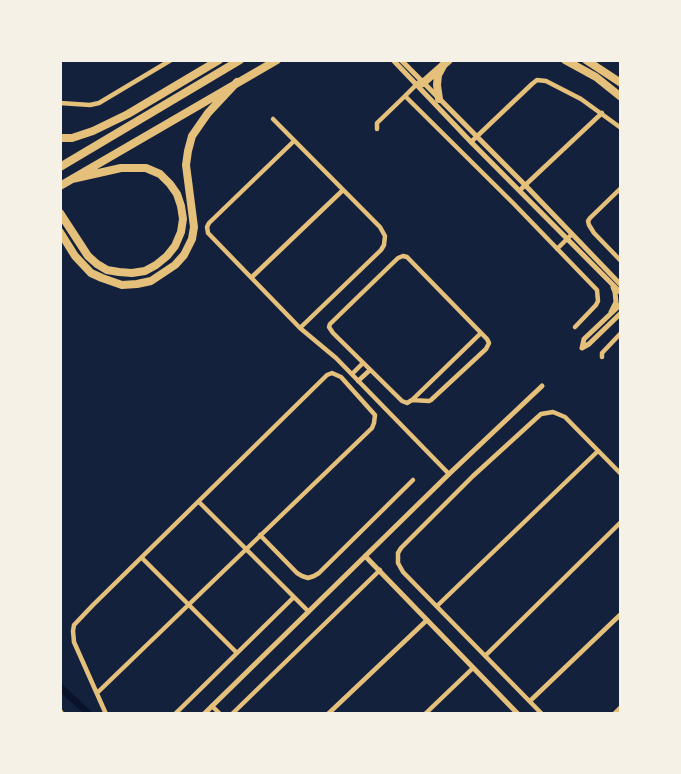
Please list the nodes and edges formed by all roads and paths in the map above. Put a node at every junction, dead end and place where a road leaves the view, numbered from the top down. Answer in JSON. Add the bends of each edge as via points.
{"nodes":[{"id":1,"x":171,"y":60,"type":"edge"},
{"id":2,"x":219,"y":60,"type":"edge"},
{"id":3,"x":240,"y":60,"type":"edge"},
{"id":4,"x":278,"y":60,"type":"edge"},
{"id":5,"x":393,"y":60,"type":"edge"},
{"id":6,"x":401,"y":60,"type":"edge"},
{"id":7,"x":565,"y":60,"type":"edge"},
{"id":8,"x":586,"y":60,"type":"edge"},
{"id":9,"x":447,"y":62,"type":"edge"},
{"id":10,"x":237,"y":82,"type":"junction"},
{"id":11,"x":420,"y":82,"type":"junction"},
{"id":12,"x":621,"y":83,"type":"edge"},
{"id":13,"x":405,"y":96,"type":"junction"},
{"id":14,"x":621,"y":97,"type":"edge"},
{"id":15,"x":439,"y":99,"type":"junction"},
{"id":16,"x":60,"y":103,"type":"edge"},
{"id":17,"x":602,"y":113,"type":"junction"},
{"id":18,"x":128,"y":114,"type":"junction"},
{"id":19,"x":273,"y":119,"type":"dead end"},
{"id":20,"x":621,"y":128,"type":"edge"},
{"id":21,"x":376,"y":129,"type":"dead end"},
{"id":22,"x":477,"y":136,"type":"junction"},
{"id":23,"x":60,"y":138,"type":"edge"},
{"id":24,"x":294,"y":141,"type":"junction"},
{"id":25,"x":471,"y":142,"type":"junction"},
{"id":26,"x":97,"y":144,"type":"junction"},
{"id":27,"x":60,"y":167,"type":"edge"},
{"id":28,"x":72,"y":178,"type":"junction"},
{"id":29,"x":525,"y":185,"type":"junction"},
{"id":30,"x":60,"y":186,"type":"edge"},
{"id":31,"x":621,"y":188,"type":"edge"},
{"id":32,"x":343,"y":190,"type":"junction"},
{"id":33,"x":520,"y":190,"type":"junction"},
{"id":34,"x":60,"y":213,"type":"edge"},
{"id":35,"x":60,"y":231,"type":"edge"},
{"id":36,"x":572,"y":234,"type":"junction"},
{"id":37,"x":567,"y":239,"type":"junction"},
{"id":38,"x":557,"y":249,"type":"junction"},
{"id":39,"x":621,"y":261,"type":"edge"},
{"id":40,"x":252,"y":277,"type":"junction"},
{"id":41,"x":609,"y":281,"type":"junction"},
{"id":42,"x":621,"y":285,"type":"edge"},
{"id":43,"x":621,"y":293,"type":"edge"},
{"id":44,"x":621,"y":304,"type":"edge"},
{"id":45,"x":608,"y":316,"type":"junction"},
{"id":46,"x":620,"y":316,"type":"edge"},
{"id":47,"x":574,"y":327,"type":"dead end"},
{"id":48,"x":300,"y":328,"type":"junction"},
{"id":49,"x":481,"y":333,"type":"junction"},
{"id":50,"x":621,"y":333,"type":"edge"},
{"id":51,"x":602,"y":357,"type":"dead end"},
{"id":52,"x":363,"y":363,"type":"junction"},
{"id":53,"x":370,"y":370,"type":"junction"},
{"id":54,"x":352,"y":374,"type":"junction"},
{"id":55,"x":358,"y":381,"type":"junction"},
{"id":56,"x":542,"y":386,"type":"dead end"},
{"id":57,"x":412,"y":400,"type":"junction"},
{"id":58,"x":598,"y":451,"type":"junction"},
{"id":59,"x":449,"y":474,"type":"junction"},
{"id":60,"x":621,"y":474,"type":"edge"},
{"id":61,"x":413,"y":480,"type":"dead end"},
{"id":62,"x":199,"y":502,"type":"junction"},
{"id":63,"x":621,"y":522,"type":"edge"},
{"id":64,"x":260,"y":535,"type":"junction"},
{"id":65,"x":246,"y":549,"type":"junction"},
{"id":66,"x":365,"y":556,"type":"junction"},
{"id":67,"x":142,"y":558,"type":"junction"},
{"id":68,"x":380,"y":570,"type":"junction"},
{"id":69,"x":294,"y":597,"type":"junction"},
{"id":70,"x":188,"y":604,"type":"junction"},
{"id":71,"x":437,"y":606,"type":"junction"},
{"id":72,"x":308,"y":611,"type":"junction"},
{"id":73,"x":621,"y":614,"type":"edge"},
{"id":74,"x":427,"y":620,"type":"junction"},
{"id":75,"x":237,"y":653,"type":"junction"},
{"id":76,"x":485,"y":656,"type":"junction"},
{"id":77,"x":474,"y":668,"type":"junction"},
{"id":78,"x":97,"y":693,"type":"junction"},
{"id":79,"x":530,"y":701,"type":"junction"},
{"id":80,"x":212,"y":706,"type":"junction"},
{"id":81,"x":621,"y":707,"type":"edge"},
{"id":82,"x":106,"y":714,"type":"edge"},
{"id":83,"x":175,"y":714,"type":"edge"},
{"id":84,"x":204,"y":714,"type":"edge"},
{"id":85,"x":220,"y":714,"type":"edge"},
{"id":86,"x":231,"y":714,"type":"edge"},
{"id":87,"x":328,"y":714,"type":"edge"},
{"id":88,"x":425,"y":714,"type":"edge"},
{"id":89,"x":518,"y":714,"type":"edge"},
{"id":90,"x":542,"y":714,"type":"edge"},
{"id":91,"x":614,"y":714,"type":"edge"}],
"edges":[{"from":1,"to":16,"type":"street","via":[[99,103]]},
{"from":2,"to":18,"type":"highway"},
{"from":3,"to":26,"type":"highway"},
{"from":4,"to":10,"type":"highway"},
{"from":5,"to":11,"type":"street"},
{"from":6,"to":11,"type":"street"},
{"from":7,"to":14,"type":"highway"},
{"from":8,"to":12,"type":"highway"},
{"from":9,"to":11,"type":"highway"},
{"from":9,"to":15,"type":"highway","via":[[438,75]]},
{"from":10,"to":28,"type":"highway"},
{"from":10,"to":35,"type":"highway","via":[[192,136],[186,165],[194,227],[184,255],[175,265],[151,280],[122,285],[91,273]]},
{"from":11,"to":13,"type":"street"},
{"from":11,"to":15,"type":"street"},
{"from":11,"to":25,"type":"street"},
{"from":13,"to":21,"type":"street","via":[[377,123]]},
{"from":13,"to":38,"type":"street"},
{"from":15,"to":22,"type":"street"},
{"from":17,"to":20,"type":"street"},
{"from":17,"to":22,"type":"street","via":[[546,81],[537,80]]},
{"from":17,"to":29,"type":"street"},
{"from":18,"to":23,"type":"highway","via":[[93,131]]},
{"from":18,"to":26,"type":"highway"},
{"from":19,"to":24,"type":"street"},
{"from":22,"to":25,"type":"street"},
{"from":22,"to":29,"type":"street"},
{"from":24,"to":32,"type":"street"},
{"from":24,"to":40,"type":"street","via":[[207,227],[210,236]]},
{"from":25,"to":33,"type":"street"},
{"from":26,"to":27,"type":"highway"},
{"from":28,"to":30,"type":"highway"},
{"from":28,"to":34,"type":"highway","via":[[121,168],[146,168],[159,174],[177,194],[183,219],[181,232],[167,256],[145,271],[119,272],[107,270],[88,256]]},
{"from":29,"to":33,"type":"street"},
{"from":29,"to":36,"type":"street"},
{"from":31,"to":39,"type":"street","via":[[588,221]]},
{"from":32,"to":40,"type":"street"},
{"from":32,"to":48,"type":"street","via":[[383,231],[384,245]]},
{"from":33,"to":37,"type":"street"},
{"from":36,"to":37,"type":"street"},
{"from":36,"to":42,"type":"street"},
{"from":37,"to":38,"type":"street"},
{"from":37,"to":41,"type":"street"},
{"from":38,"to":47,"type":"street","via":[[598,293],[596,305]]},
{"from":40,"to":48,"type":"street"},
{"from":41,"to":43,"type":"street"},
{"from":41,"to":45,"type":"street","via":[[615,302]]},
{"from":44,"to":45,"type":"street"},
{"from":45,"to":46,"type":"street","via":[[584,339],[582,348]]},
{"from":48,"to":54,"type":"street"},
{"from":49,"to":52,"type":"street","via":[[407,257],[400,257],[330,324],[333,333]]},
{"from":49,"to":57,"type":"street"},
{"from":49,"to":57,"type":"street","via":[[489,343],[486,348],[431,400]]},
{"from":50,"to":51,"type":"street"},
{"from":52,"to":53,"type":"street"},
{"from":52,"to":54,"type":"street"},
{"from":53,"to":55,"type":"street"},
{"from":53,"to":57,"type":"street","via":[[402,401]]},
{"from":54,"to":55,"type":"street"},
{"from":55,"to":59,"type":"street"},
{"from":56,"to":59,"type":"street"},
{"from":58,"to":60,"type":"street"},
{"from":58,"to":71,"type":"street"},
{"from":58,"to":71,"type":"street","via":[[565,417],[547,412],[535,418],[473,476],[401,548],[397,558],[399,568]]},
{"from":59,"to":66,"type":"street"},
{"from":61,"to":64,"type":"street","via":[[314,576],[308,578],[297,573]]},
{"from":62,"to":64,"type":"street","via":[[332,373],[375,415],[372,429]]},
{"from":62,"to":65,"type":"street"},
{"from":62,"to":67,"type":"street"},
{"from":63,"to":76,"type":"street"},
{"from":64,"to":65,"type":"street"},
{"from":65,"to":69,"type":"street"},
{"from":65,"to":70,"type":"street"},
{"from":66,"to":68,"type":"street"},
{"from":66,"to":72,"type":"street"},
{"from":67,"to":70,"type":"street"},
{"from":67,"to":78,"type":"street","via":[[78,620],[72,631]]},
{"from":68,"to":74,"type":"street"},
{"from":68,"to":86,"type":"street"},
{"from":69,"to":72,"type":"street"},
{"from":69,"to":75,"type":"street"},
{"from":70,"to":75,"type":"street"},
{"from":70,"to":78,"type":"street"},
{"from":71,"to":76,"type":"street"},
{"from":72,"to":80,"type":"street"},
{"from":73,"to":79,"type":"street"},
{"from":74,"to":77,"type":"street"},
{"from":74,"to":87,"type":"street"},
{"from":75,"to":83,"type":"street"},
{"from":76,"to":79,"type":"street"},
{"from":77,"to":88,"type":"street"},
{"from":77,"to":89,"type":"street"},
{"from":78,"to":82,"type":"street"},
{"from":79,"to":90,"type":"street"},
{"from":80,"to":84,"type":"street"},
{"from":80,"to":85,"type":"street"},
{"from":81,"to":91,"type":"street"}]}
